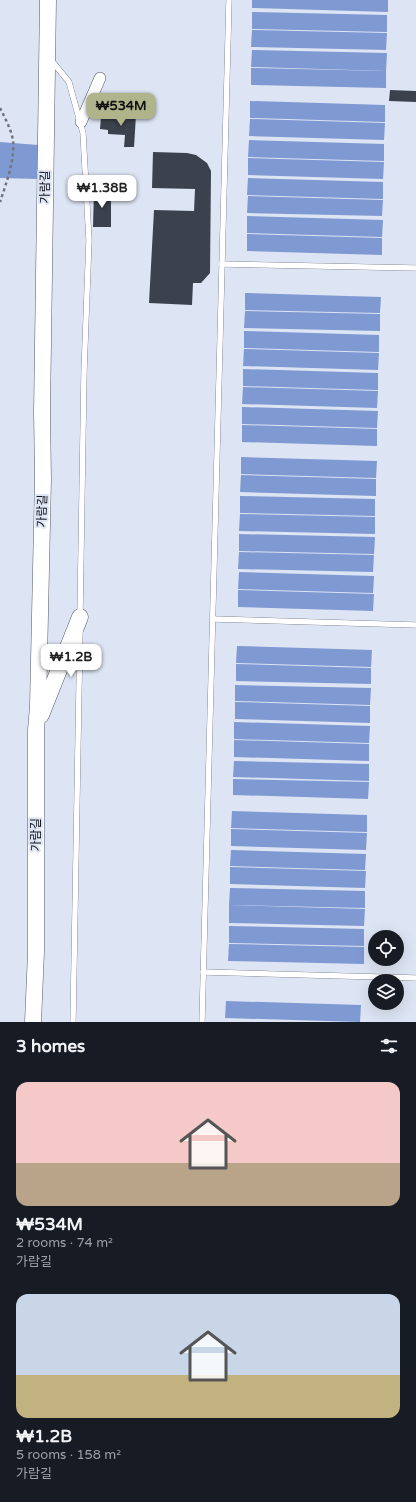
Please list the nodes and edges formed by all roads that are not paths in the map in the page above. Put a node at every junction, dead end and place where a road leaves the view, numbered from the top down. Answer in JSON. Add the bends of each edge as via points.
{"nodes":[{"id":1,"x":48,"y":0,"type":"edge"},
{"id":2,"x":229,"y":0,"type":"edge"},
{"id":3,"x":47,"y":56,"type":"junction"},
{"id":4,"x":100,"y":78,"type":"dead end"},
{"id":5,"x":80,"y":122,"type":"junction"},
{"id":6,"x":222,"y":264,"type":"junction"},
{"id":7,"x":416,"y":268,"type":"edge"},
{"id":8,"x":80,"y":617,"type":"junction"},
{"id":9,"x":213,"y":619,"type":"junction"},
{"id":10,"x":416,"y":625,"type":"edge"},
{"id":11,"x":36,"y":730,"type":"junction"},
{"id":12,"x":203,"y":972,"type":"junction"},
{"id":13,"x":416,"y":978,"type":"edge"},
{"id":14,"x":33,"y":1022,"type":"edge"},
{"id":15,"x":73,"y":1022,"type":"edge"},
{"id":16,"x":202,"y":1022,"type":"edge"}],
"edges":[{"from":1,"to":3,"type":"street","name":"가람길"},
{"from":2,"to":6,"type":"lane"},
{"from":3,"to":5,"type":"lane","via":[[69,82]]},
{"from":3,"to":11,"type":"street","name":"가람길","via":[[43,479]]},
{"from":4,"to":5,"type":"street"},
{"from":5,"to":8,"type":"lane","via":[[83,133],[89,240]]},
{"from":6,"to":7,"type":"lane"},
{"from":6,"to":9,"type":"lane"},
{"from":8,"to":11,"type":"street"},
{"from":8,"to":15,"type":"lane"},
{"from":9,"to":10,"type":"lane"},
{"from":9,"to":12,"type":"lane"},
{"from":11,"to":14,"type":"street","name":"가람길","via":[[36,952]]},
{"from":12,"to":13,"type":"lane"},
{"from":12,"to":16,"type":"lane"}]}
